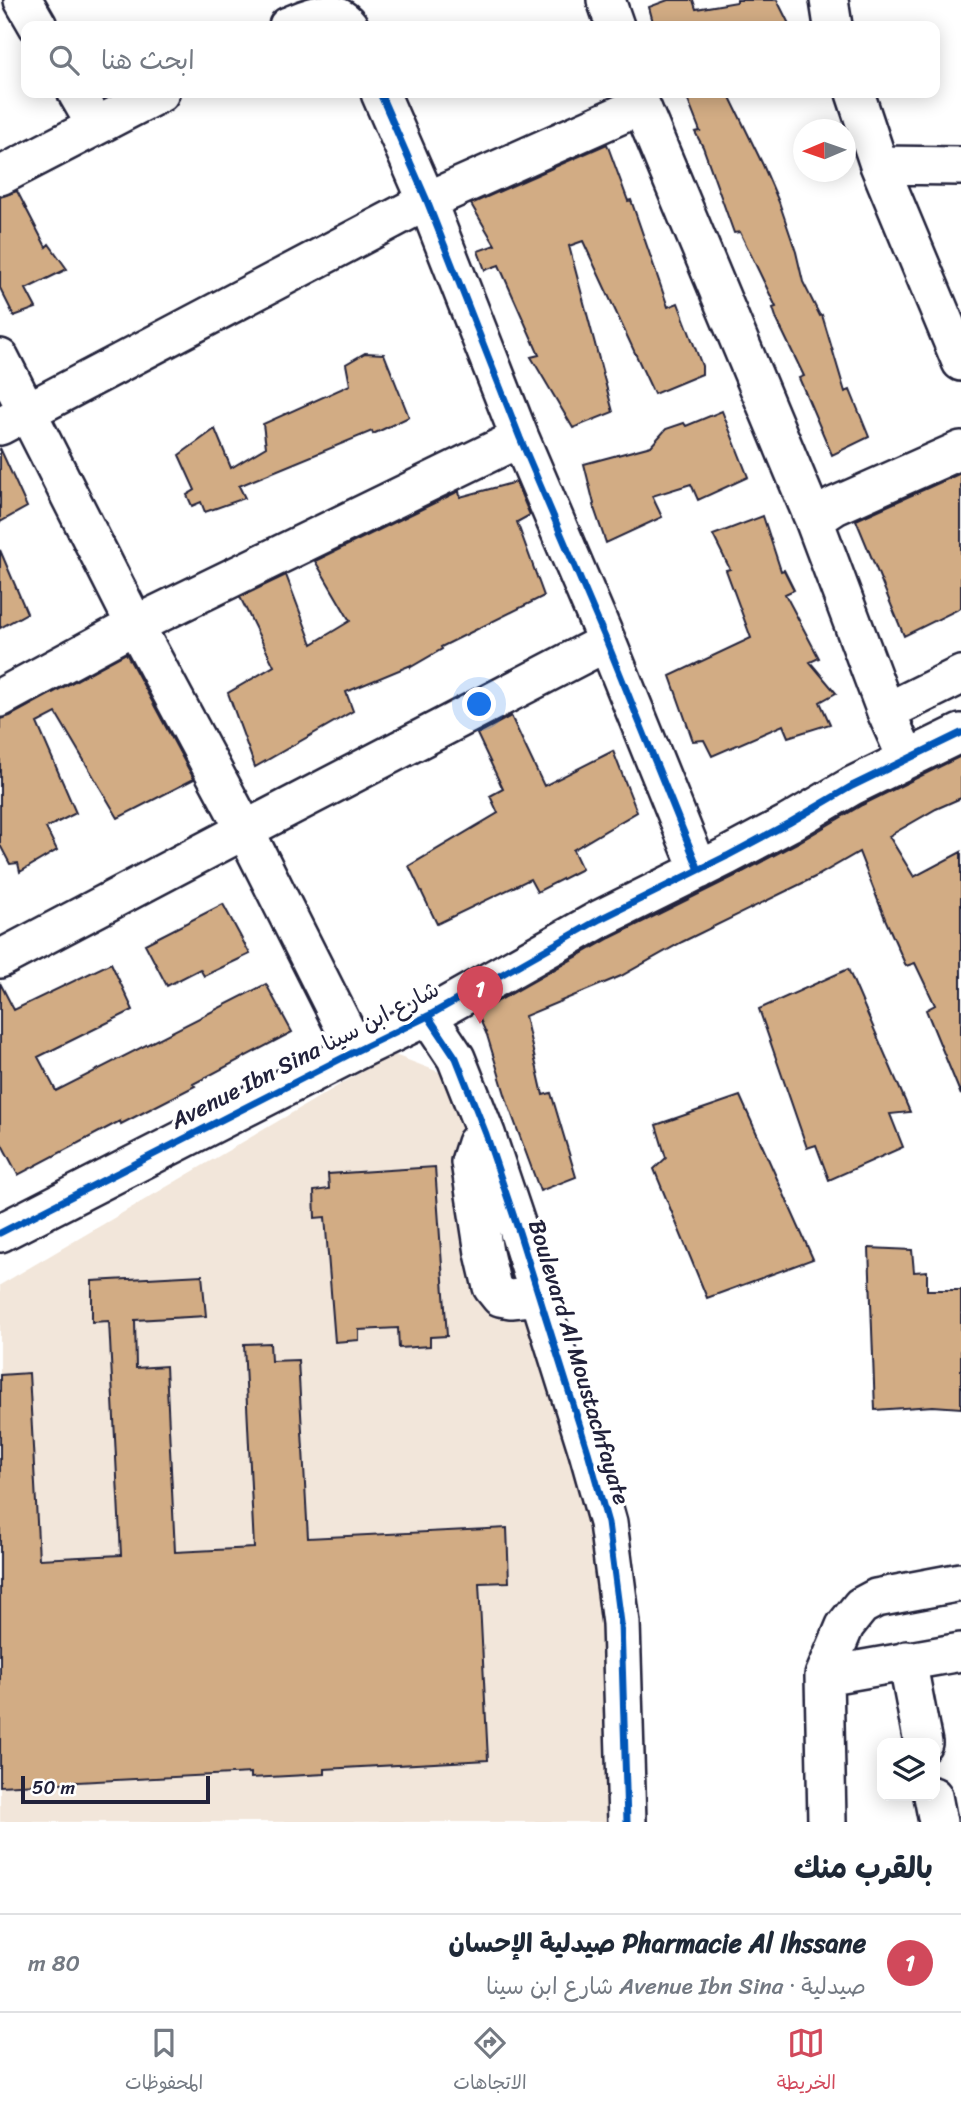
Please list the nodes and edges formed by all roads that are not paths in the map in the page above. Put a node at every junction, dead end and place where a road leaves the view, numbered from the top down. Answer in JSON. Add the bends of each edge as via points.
{"nodes":[{"id":1,"x":23,"y":0,"type":"edge"},
{"id":2,"x":606,"y":0,"type":"edge"},
{"id":3,"x":829,"y":0,"type":"edge"},
{"id":4,"x":35,"y":21,"type":"edge"},
{"id":5,"x":302,"y":21,"type":"edge"},
{"id":6,"x":343,"y":21,"type":"edge"},
{"id":7,"x":613,"y":21,"type":"edge"},
{"id":8,"x":831,"y":21,"type":"edge"},
{"id":9,"x":80,"y":98,"type":"edge"},
{"id":10,"x":150,"y":98,"type":"edge"},
{"id":11,"x":382,"y":98,"type":"edge"},
{"id":12,"x":857,"y":98,"type":"edge"},
{"id":13,"x":638,"y":99,"type":"edge"},
{"id":14,"x":96,"y":126,"type":"junction"},
{"id":15,"x":879,"y":165,"type":"junction"},
{"id":16,"x":961,"y":166,"type":"edge"},
{"id":17,"x":0,"y":176,"type":"edge"},
{"id":18,"x":427,"y":201,"type":"junction"},
{"id":19,"x":0,"y":358,"type":"edge"},
{"id":20,"x":961,"y":362,"type":"edge"},
{"id":21,"x":13,"y":419,"type":"edge"},
{"id":22,"x":520,"y":438,"type":"junction"},
{"id":23,"x":961,"y":450,"type":"edge"},
{"id":24,"x":814,"y":520,"type":"junction"},
{"id":25,"x":135,"y":625,"type":"junction"},
{"id":26,"x":607,"y":642,"type":"junction"},
{"id":27,"x":961,"y":675,"type":"edge"},
{"id":28,"x":0,"y":698,"type":"edge"},
{"id":29,"x":886,"y":712,"type":"junction"},
{"id":30,"x":961,"y":733,"type":"edge"},
{"id":31,"x":906,"y":759,"type":"junction"},
{"id":32,"x":244,"y":830,"type":"junction"},
{"id":33,"x":699,"y":870,"type":"junction"},
{"id":34,"x":0,"y":959,"type":"edge"},
{"id":35,"x":428,"y":1016,"type":"junction"},
{"id":36,"x":356,"y":1051,"type":"junction"},
{"id":37,"x":7,"y":1218,"type":"edge"},
{"id":38,"x":961,"y":1581,"type":"edge"},
{"id":39,"x":961,"y":1652,"type":"edge"},
{"id":40,"x":907,"y":1660,"type":"junction"},
{"id":41,"x":824,"y":1676,"type":"junction"},
{"id":42,"x":922,"y":1738,"type":"edge"},
{"id":43,"x":934,"y":1801,"type":"edge"},
{"id":44,"x":961,"y":1818,"type":"edge"},
{"id":45,"x":627,"y":1822,"type":"edge"},
{"id":46,"x":827,"y":1822,"type":"edge"},
{"id":47,"x":939,"y":1822,"type":"edge"}],
"edges":[{"from":1,"to":4,"type":"street"},
{"from":2,"to":7,"type":"street"},
{"from":3,"to":8,"type":"street"},
{"from":5,"to":6,"type":"street","via":[[322,14]]},
{"from":9,"to":14,"type":"street"},
{"from":10,"to":14,"type":"street"},
{"from":11,"to":18,"type":"street"},
{"from":12,"to":15,"type":"street"},
{"from":13,"to":18,"type":"street"},
{"from":13,"to":24,"type":"street"},
{"from":14,"to":17,"type":"street"},
{"from":15,"to":16,"type":"street"},
{"from":15,"to":20,"type":"street"},
{"from":18,"to":21,"type":"street"},
{"from":18,"to":22,"type":"street"},
{"from":19,"to":21,"type":"street"},
{"from":21,"to":25,"type":"street"},
{"from":22,"to":25,"type":"street"},
{"from":22,"to":26,"type":"street"},
{"from":23,"to":24,"type":"street","via":[[835,506]]},
{"from":24,"to":29,"type":"street"},
{"from":25,"to":28,"type":"street"},
{"from":25,"to":32,"type":"street"},
{"from":26,"to":32,"type":"street"},
{"from":26,"to":33,"type":"street"},
{"from":27,"to":29,"type":"street"},
{"from":29,"to":31,"type":"street"},
{"from":30,"to":31,"type":"street","name":"Avenue Ibn Sina شارع ابن سينا"},
{"from":31,"to":33,"type":"street","name":"Avenue Ibn Sina شارع ابن سينا"},
{"from":32,"to":34,"type":"street"},
{"from":32,"to":36,"type":"street"},
{"from":33,"to":35,"type":"street","name":"Avenue Ibn Sina شارع ابن سينا","via":[[600,919]]},
{"from":35,"to":36,"type":"street","name":"Avenue Ibn Sina شارع ابن سينا"},
{"from":35,"to":45,"type":"street","name":"Boulevard Al Moustachfayate","via":[[456,1058],[486,1133],[608,1523],[621,1623]]},
{"from":36,"to":37,"type":"street","name":"Avenue Ibn Sina شارع ابن سينا"},
{"from":38,"to":41,"type":"street","via":[[876,1598],[861,1606],[845,1626]]},
{"from":39,"to":40,"type":"street"},
{"from":40,"to":41,"type":"street"},
{"from":40,"to":42,"type":"street"},
{"from":41,"to":46,"type":"street"},
{"from":43,"to":47,"type":"street"},
{"from":44,"to":47,"type":"street"}]}
